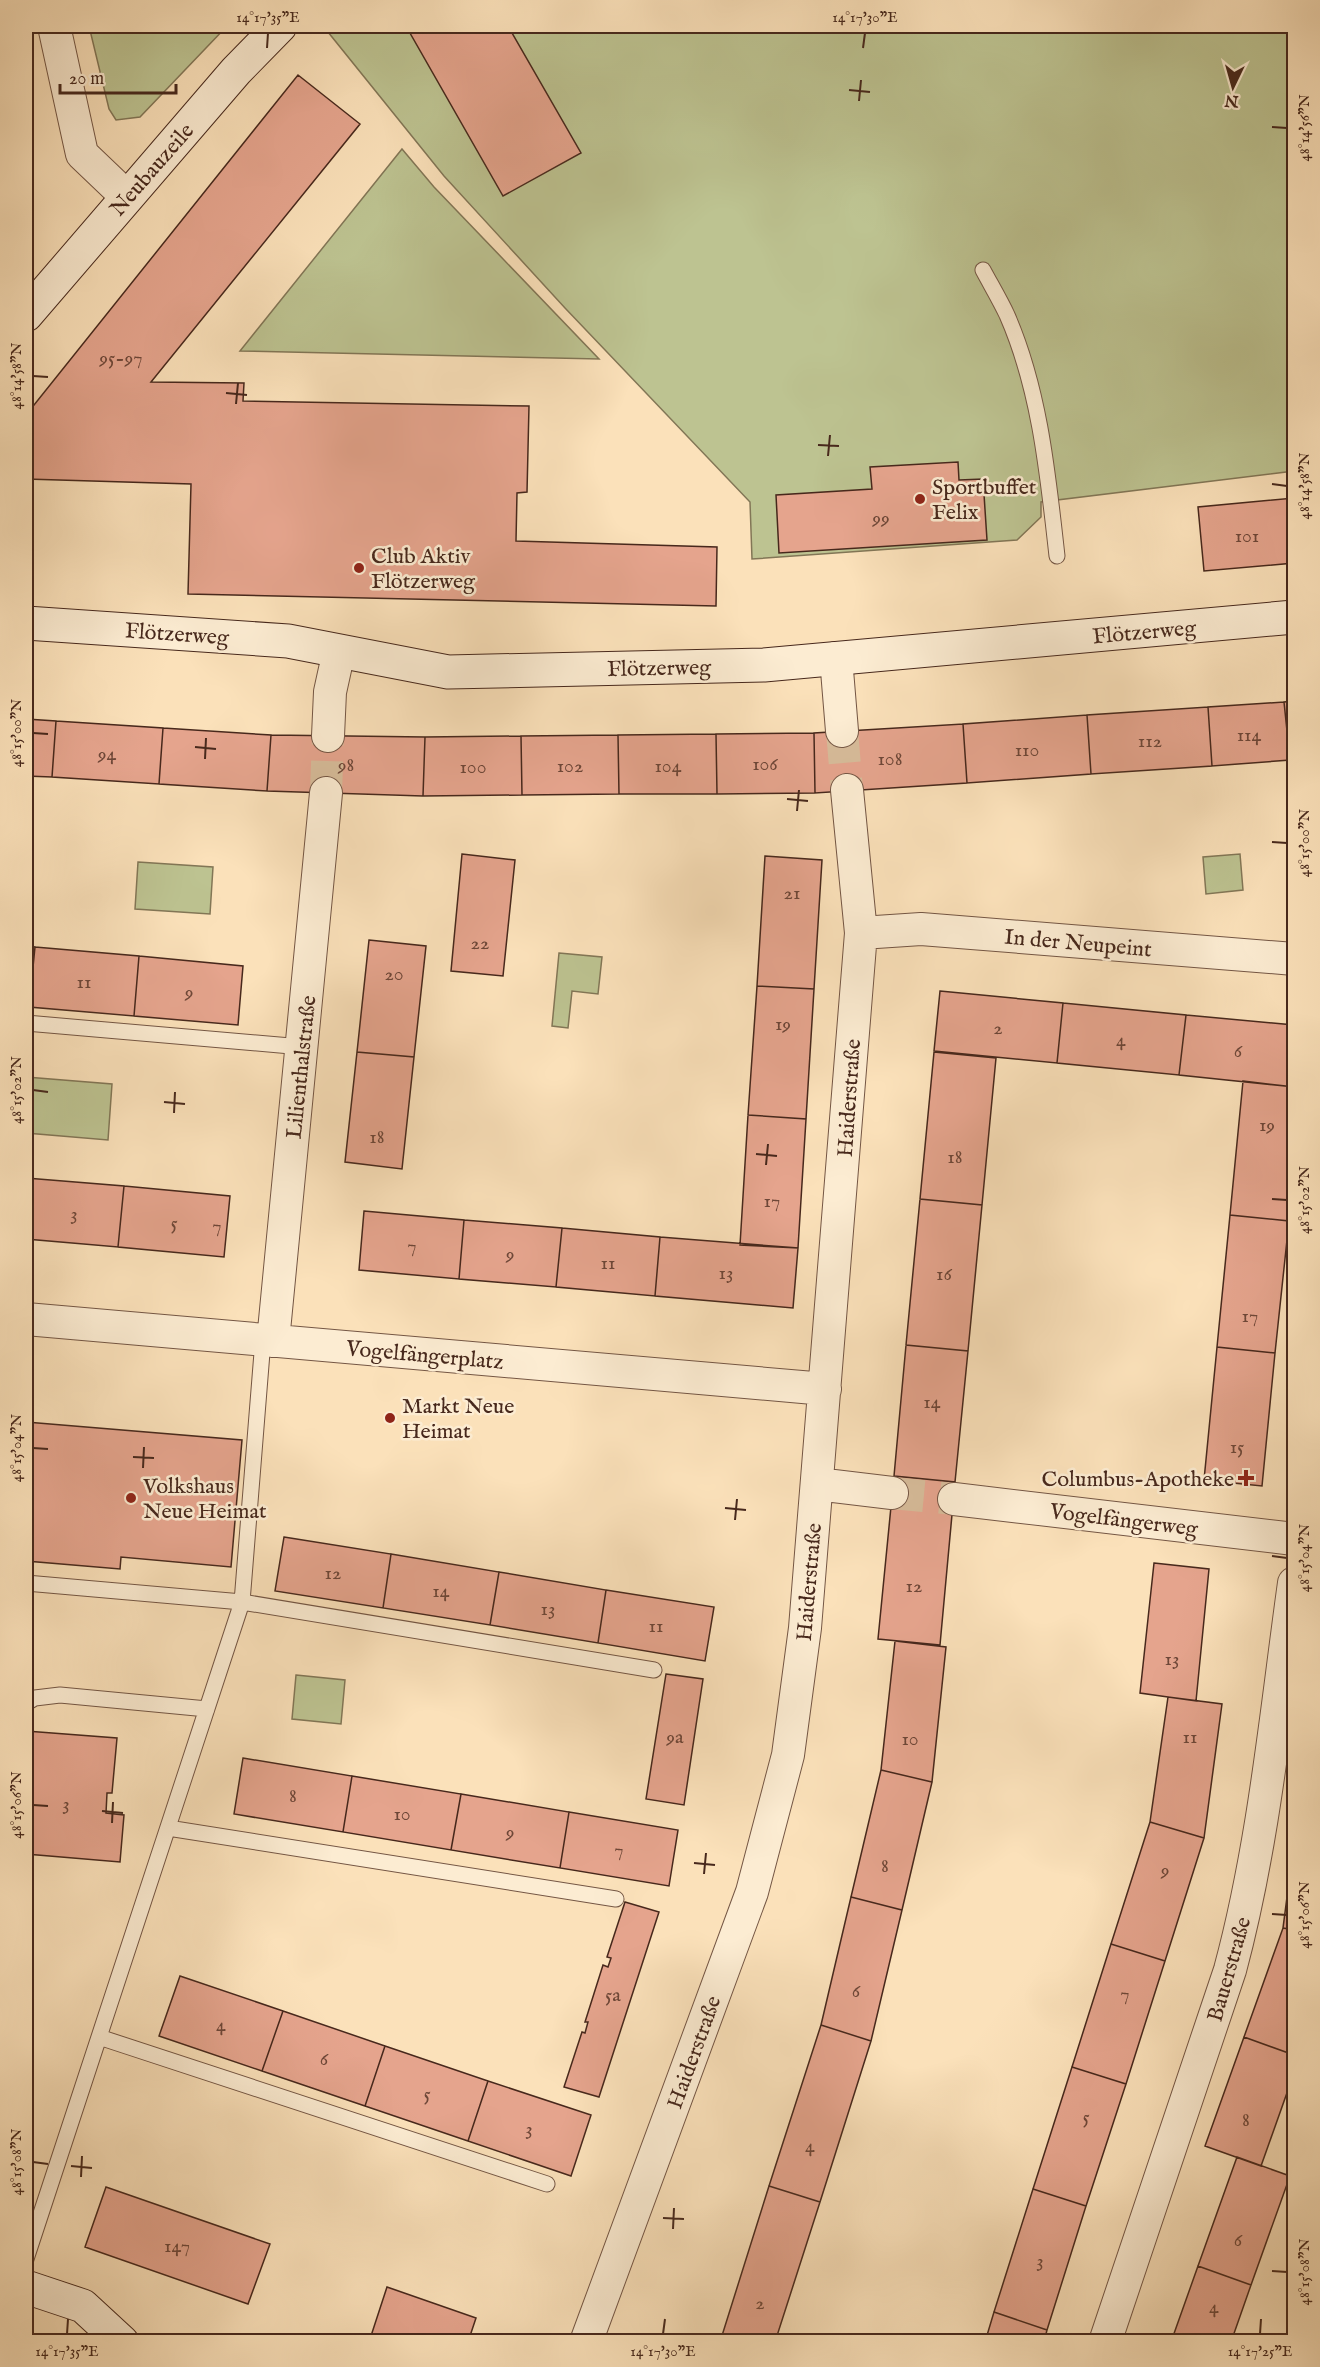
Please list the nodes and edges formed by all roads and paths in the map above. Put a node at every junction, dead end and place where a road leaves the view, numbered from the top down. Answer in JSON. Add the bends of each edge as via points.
{"nodes":[{"id":1,"x":54,"y":26,"type":"edge"},
{"id":2,"x":280,"y":26,"type":"edge"},
{"id":3,"x":127,"y":196,"type":"junction"},
{"id":4,"x":984,"y":270,"type":"dead end"},
{"id":5,"x":26,"y":315,"type":"edge"},
{"id":6,"x":1057,"y":556,"type":"dead end"},
{"id":7,"x":1294,"y":617,"type":"edge"},
{"id":8,"x":26,"y":622,"type":"edge"},
{"id":9,"x":339,"y":651,"type":"junction"},
{"id":10,"x":836,"y":658,"type":"junction"},
{"id":11,"x":842,"y":731,"type":"tunnel mouth"},
{"id":12,"x":328,"y":736,"type":"tunnel mouth"},
{"id":13,"x":847,"y":790,"type":"tunnel mouth"},
{"id":14,"x":326,"y":793,"type":"tunnel mouth"},
{"id":15,"x":861,"y":933,"type":"junction"},
{"id":16,"x":1294,"y":959,"type":"edge"},
{"id":17,"x":26,"y":1023,"type":"edge"},
{"id":18,"x":302,"y":1047,"type":"junction"},
{"id":19,"x":26,"y":1319,"type":"edge"},
{"id":20,"x":268,"y":1340,"type":"junction"},
{"id":21,"x":825,"y":1389,"type":"junction"},
{"id":22,"x":817,"y":1484,"type":"junction"},
{"id":23,"x":892,"y":1493,"type":"tunnel mouth"},
{"id":24,"x":954,"y":1499,"type":"tunnel mouth"},
{"id":25,"x":1294,"y":1539,"type":"edge"},
{"id":26,"x":26,"y":1583,"type":"edge"},
{"id":27,"x":1294,"y":1583,"type":"edge"},
{"id":28,"x":242,"y":1602,"type":"junction"},
{"id":29,"x":654,"y":1670,"type":"dead end"},
{"id":30,"x":26,"y":1703,"type":"edge"},
{"id":31,"x":207,"y":1709,"type":"junction"},
{"id":32,"x":168,"y":1828,"type":"junction"},
{"id":33,"x":616,"y":1899,"type":"dead end"},
{"id":34,"x":99,"y":2037,"type":"junction"},
{"id":35,"x":547,"y":2184,"type":"dead end"},
{"id":36,"x":26,"y":2259,"type":"edge"},
{"id":37,"x":26,"y":2287,"type":"edge"},
{"id":38,"x":122,"y":2342,"type":"edge"},
{"id":39,"x":586,"y":2342,"type":"edge"},
{"id":40,"x":1105,"y":2342,"type":"edge"}],
"edges":[{"from":1,"to":3,"type":"street","via":[[82,154]]},
{"from":2,"to":3,"type":"street","name":"Neubauzeile"},
{"from":3,"to":5,"type":"street","name":"Neubauzeile"},
{"from":4,"to":6,"type":"lane","via":[[1007,315],[1028,375],[1045,458]]},
{"from":7,"to":10,"type":"street","name":"Flötzerweg"},
{"from":8,"to":9,"type":"street","name":"Flötzerweg","via":[[288,641]]},
{"from":9,"to":10,"type":"street","name":"Flötzerweg","via":[[448,672],[764,665]]},
{"from":9,"to":12,"type":"street","via":[[330,692]]},
{"from":10,"to":11,"type":"street"},
{"from":13,"to":15,"type":"street","name":"Haiderstraße"},
{"from":14,"to":18,"type":"street","name":"Lilienthalstraße"},
{"from":15,"to":16,"type":"street","name":"In der Neupeint","via":[[921,929]]},
{"from":15,"to":21,"type":"street","name":"Haiderstraße"},
{"from":17,"to":18,"type":"lane"},
{"from":18,"to":20,"type":"street","name":"Lilienthalstraße"},
{"from":19,"to":20,"type":"street","name":"Vogelfängerplatz"},
{"from":20,"to":21,"type":"street","name":"Vogelfängerplatz"},
{"from":20,"to":28,"type":"lane"},
{"from":21,"to":22,"type":"street","name":"Haiderstraße"},
{"from":22,"to":23,"type":"street"},
{"from":22,"to":39,"type":"street","name":"Haiderstraße","via":[[798,1686],[775,1809],[752,1892]]},
{"from":24,"to":25,"type":"street","name":"Vogelfängerweg"},
{"from":26,"to":28,"type":"lane"},
{"from":27,"to":40,"type":"street","name":"Bauerstraße","via":[[1244,1918]]},
{"from":28,"to":29,"type":"lane"},
{"from":28,"to":31,"type":"lane"},
{"from":30,"to":31,"type":"lane","via":[[60,1695]]},
{"from":31,"to":32,"type":"lane"},
{"from":32,"to":33,"type":"lane"},
{"from":32,"to":34,"type":"lane"},
{"from":34,"to":35,"type":"lane"},
{"from":34,"to":36,"type":"lane"},
{"from":37,"to":38,"type":"street","via":[[83,2306]]}]}
